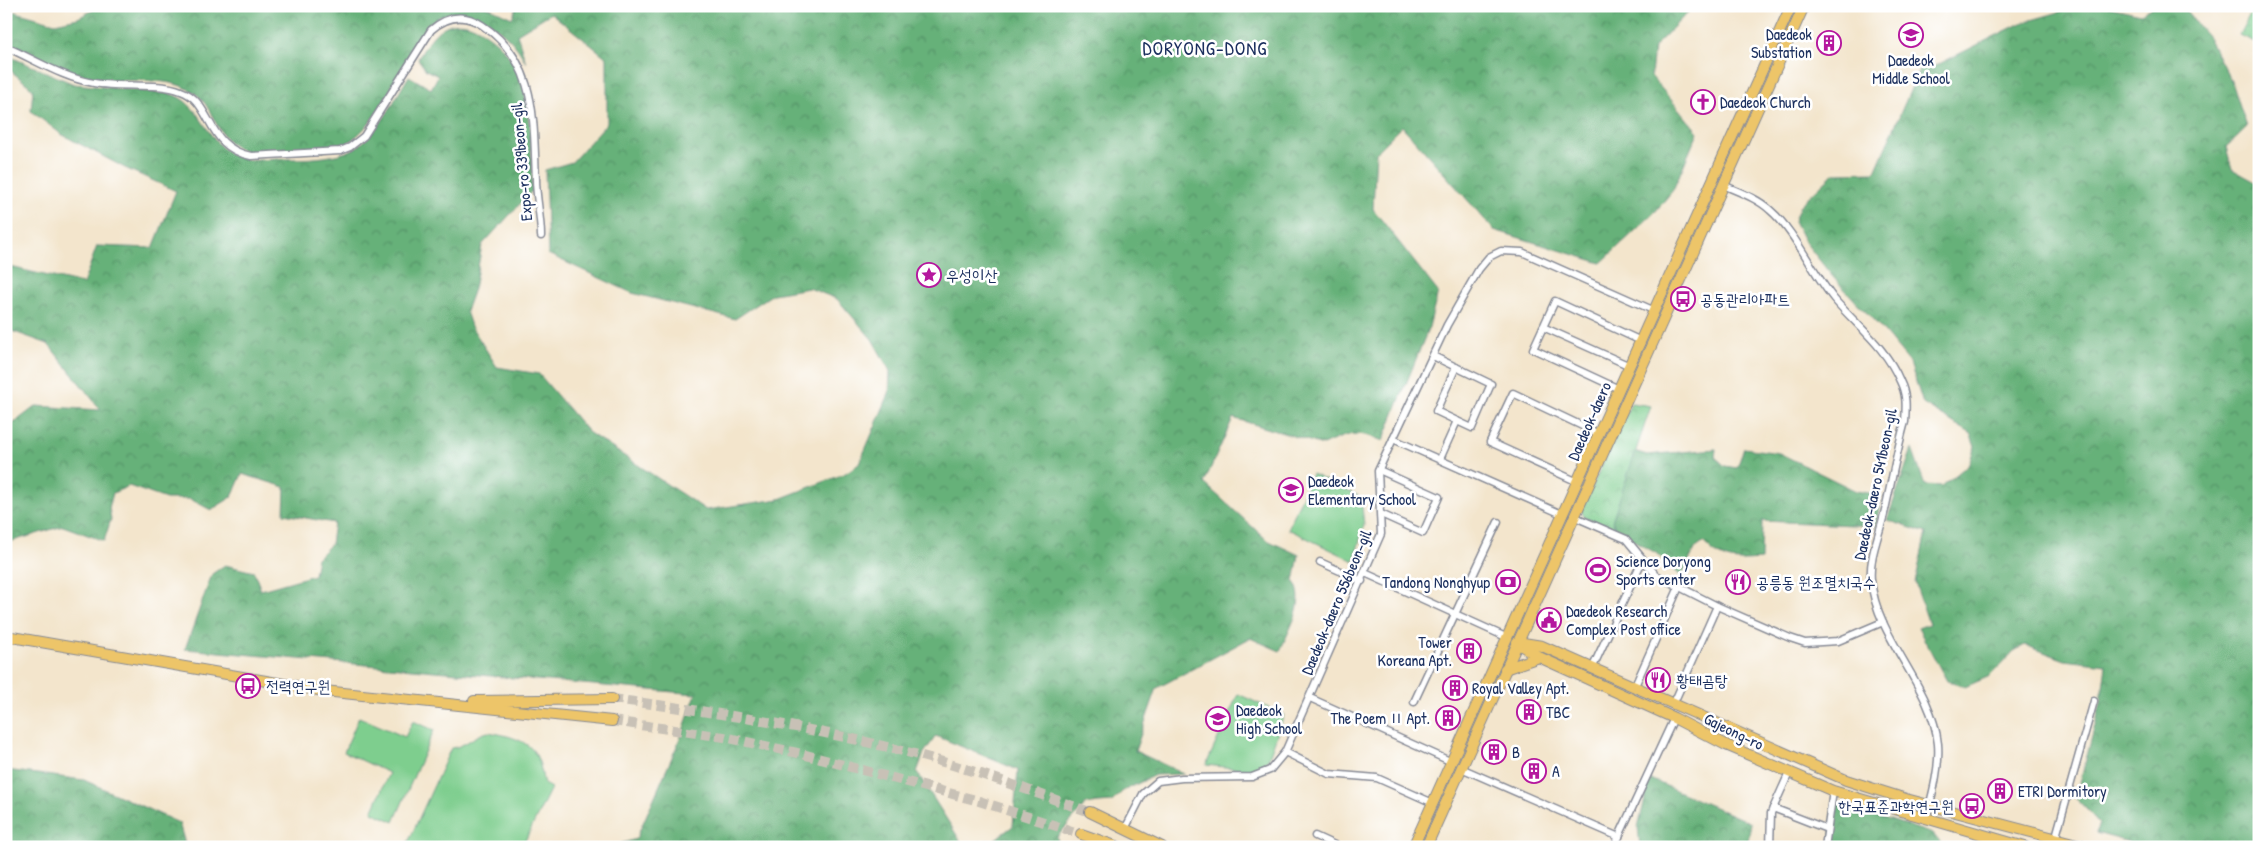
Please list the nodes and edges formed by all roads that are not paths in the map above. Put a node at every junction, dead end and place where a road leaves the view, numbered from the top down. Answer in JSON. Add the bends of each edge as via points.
{"nodes":[{"id":1,"x":1791,"y":6,"type":"edge"},
{"id":2,"x":1804,"y":6,"type":"edge"},
{"id":3,"x":6,"y":47,"type":"edge"},
{"id":4,"x":1723,"y":185,"type":"junction"},
{"id":5,"x":541,"y":236,"type":"dead end"},
{"id":6,"x":1655,"y":311,"type":"junction"},
{"id":7,"x":1543,"y":327,"type":"junction"},
{"id":8,"x":1641,"y":341,"type":"junction"},
{"id":9,"x":1433,"y":356,"type":"junction"},
{"id":10,"x":1630,"y":366,"type":"junction"},
{"id":11,"x":1456,"y":367,"type":"junction"},
{"id":12,"x":1620,"y":390,"type":"junction"},
{"id":13,"x":1457,"y":421,"type":"junction"},
{"id":14,"x":1599,"y":434,"type":"junction"},
{"id":15,"x":1393,"y":439,"type":"junction"},
{"id":16,"x":1440,"y":459,"type":"junction"},
{"id":17,"x":1379,"y":470,"type":"junction"},
{"id":18,"x":1578,"y":482,"type":"junction"},
{"id":19,"x":1381,"y":514,"type":"junction"},
{"id":20,"x":1568,"y":515,"type":"junction"},
{"id":21,"x":1498,"y":522,"type":"dead end"},
{"id":22,"x":1642,"y":561,"type":"junction"},
{"id":23,"x":1320,"y":562,"type":"dead end"},
{"id":24,"x":1365,"y":574,"type":"junction"},
{"id":25,"x":1362,"y":581,"type":"junction"},
{"id":26,"x":1679,"y":587,"type":"junction"},
{"id":27,"x":1717,"y":606,"type":"junction"},
{"id":28,"x":1454,"y":614,"type":"junction"},
{"id":29,"x":1883,"y":622,"type":"junction"},
{"id":30,"x":6,"y":636,"type":"edge"},
{"id":31,"x":1512,"y":640,"type":"junction"},
{"id":32,"x":1539,"y":658,"type":"junction"},
{"id":33,"x":1505,"y":669,"type":"junction"},
{"id":34,"x":1592,"y":669,"type":"junction"},
{"id":35,"x":1634,"y":688,"type":"junction"},
{"id":36,"x":1310,"y":698,"type":"junction"},
{"id":37,"x":612,"y":699,"type":"tunnel mouth"},
{"id":38,"x":2094,"y":701,"type":"dead end"},
{"id":39,"x":428,"y":702,"type":"junction"},
{"id":40,"x":1414,"y":702,"type":"dead end"},
{"id":41,"x":1673,"y":705,"type":"junction"},
{"id":42,"x":1674,"y":718,"type":"junction"},
{"id":43,"x":612,"y":721,"type":"tunnel mouth"},
{"id":44,"x":1285,"y":752,"type":"junction"},
{"id":45,"x":1452,"y":762,"type":"junction"},
{"id":46,"x":1461,"y":768,"type":"junction"},
{"id":47,"x":1788,"y":773,"type":"junction"},
{"id":48,"x":1833,"y":791,"type":"junction"},
{"id":49,"x":1433,"y":803,"type":"junction"},
{"id":50,"x":1930,"y":804,"type":"junction"},
{"id":51,"x":1773,"y":808,"type":"junction"},
{"id":52,"x":1090,"y":812,"type":"tunnel mouth"},
{"id":53,"x":1926,"y":819,"type":"junction"},
{"id":54,"x":1125,"y":829,"type":"junction"},
{"id":55,"x":1827,"y":829,"type":"junction"},
{"id":56,"x":1081,"y":834,"type":"tunnel mouth"},
{"id":57,"x":1315,"y":836,"type":"dead end"},
{"id":58,"x":1619,"y":837,"type":"junction"},
{"id":59,"x":2054,"y":842,"type":"edge"},
{"id":60,"x":1118,"y":847,"type":"edge"},
{"id":61,"x":1162,"y":847,"type":"edge"},
{"id":62,"x":1339,"y":847,"type":"edge"},
{"id":63,"x":1413,"y":847,"type":"edge"},
{"id":64,"x":1426,"y":847,"type":"edge"},
{"id":65,"x":1614,"y":847,"type":"edge"},
{"id":66,"x":1770,"y":847,"type":"edge"},
{"id":67,"x":1825,"y":847,"type":"edge"},
{"id":68,"x":2024,"y":847,"type":"edge"},
{"id":69,"x":2088,"y":847,"type":"edge"}],
"edges":[{"from":1,"to":6,"type":"main road","name":"Daedeok-daero"},
{"from":2,"to":4,"type":"main road","name":"Daedeok-daero"},
{"from":3,"to":5,"type":"street","name":"Expo-ro 339beon-gil","via":[[84,82],[183,91],[200,107],[225,146],[241,154],[323,153],[350,147],[364,136],[431,30],[440,22],[466,17],[505,42],[524,73],[535,134]]},
{"from":4,"to":20,"type":"main road","name":"Daedeok-daero"},
{"from":4,"to":29,"type":"street","name":"Daedeok-daero 541beon-gil","via":[[1762,203],[1779,219],[1834,298],[1888,358],[1901,382],[1907,402],[1905,422],[1871,565],[1873,593]]},
{"from":6,"to":8,"type":"main road","name":"Daedeok-daero"},
{"from":6,"to":9,"type":"street","name":"Daedeok-daero 556beon-gil","via":[[1548,262],[1522,252],[1501,251],[1489,257],[1478,269]]},
{"from":7,"to":8,"type":"street","via":[[1555,302]]},
{"from":7,"to":10,"type":"street"},
{"from":7,"to":12,"type":"street","via":[[1533,349]]},
{"from":8,"to":10,"type":"main road","name":"Daedeok-daero"},
{"from":9,"to":11,"type":"street"},
{"from":9,"to":15,"type":"street","name":"Daedeok-daero 556beon-gil"},
{"from":10,"to":12,"type":"main road","name":"Daedeok-daero"},
{"from":11,"to":13,"type":"street","via":[[1436,411]]},
{"from":11,"to":13,"type":"street","via":[[1491,384],[1472,428]]},
{"from":12,"to":14,"type":"main road","name":"Daedeok-daero"},
{"from":13,"to":16,"type":"street"},
{"from":14,"to":18,"type":"main road","name":"Daedeok-daero"},
{"from":14,"to":18,"type":"street","via":[[1513,393],[1490,442]]},
{"from":15,"to":16,"type":"street"},
{"from":15,"to":17,"type":"street","name":"Daedeok-daero 556beon-gil"},
{"from":16,"to":20,"type":"street"},
{"from":17,"to":19,"type":"street","name":"Daedeok-daero 556beon-gil"},
{"from":17,"to":19,"type":"street","via":[[1439,497],[1423,533]]},
{"from":18,"to":20,"type":"main road","name":"Daedeok-daero"},
{"from":19,"to":24,"type":"street","name":"Daedeok-daero 556beon-gil","via":[[1381,534]]},
{"from":20,"to":22,"type":"street","via":[[1626,539]]},
{"from":20,"to":31,"type":"main road","name":"Daedeok-daero"},
{"from":21,"to":28,"type":"street"},
{"from":22,"to":26,"type":"street","via":[[1656,575]]},
{"from":22,"to":34,"type":"street"},
{"from":23,"to":25,"type":"street"},
{"from":24,"to":25,"type":"street","name":"Daedeok-daero 556beon-gil"},
{"from":24,"to":28,"type":"street"},
{"from":25,"to":36,"type":"street","name":"Daedeok-daero 556beon-gil"},
{"from":26,"to":27,"type":"street"},
{"from":26,"to":35,"type":"street"},
{"from":27,"to":29,"type":"street","via":[[1805,642],[1838,641]]},
{"from":27,"to":41,"type":"street"},
{"from":28,"to":31,"type":"street"},
{"from":28,"to":40,"type":"street"},
{"from":29,"to":50,"type":"street","name":"Daedeok-daero 541beon-gil","via":[[1935,730],[1938,746]]},
{"from":30,"to":39,"type":"main road","via":[[324,692]]},
{"from":31,"to":32,"type":"main road","name":"Gajeong-ro"},
{"from":31,"to":33,"type":"main road","name":"Daedeok-daero"},
{"from":31,"to":34,"type":"main road","name":"Gajeong-ro","via":[[1542,646]]},
{"from":31,"to":45,"type":"main road","name":"Daedeok-daero"},
{"from":32,"to":33,"type":"main road"},
{"from":32,"to":42,"type":"main road","name":"Gajeong-ro"},
{"from":33,"to":46,"type":"main road","name":"Daedeok-daero"},
{"from":34,"to":35,"type":"main road","name":"Gajeong-ro"},
{"from":35,"to":41,"type":"main road","name":"Gajeong-ro"},
{"from":36,"to":44,"type":"street","name":"Daedeok-daero 556beon-gil"},
{"from":36,"to":45,"type":"street"},
{"from":37,"to":39,"type":"main road"},
{"from":38,"to":59,"type":"street"},
{"from":39,"to":43,"type":"main road"},
{"from":41,"to":50,"type":"main road","name":"Gajeong-ro","via":[[1846,780]]},
{"from":42,"to":47,"type":"main road","name":"Gajeong-ro"},
{"from":42,"to":58,"type":"street"},
{"from":44,"to":49,"type":"street","via":[[1329,774],[1377,778]]},
{"from":44,"to":54,"type":"street","name":"Daedeok-daero 556beon-gil","via":[[1270,770],[1252,777],[1158,781],[1143,794]]},
{"from":45,"to":49,"type":"main road","name":"Daedeok-daero"},
{"from":46,"to":58,"type":"street"},
{"from":46,"to":64,"type":"main road","name":"Daedeok-daero"},
{"from":47,"to":48,"type":"main road","name":"Gajeong-ro"},
{"from":47,"to":51,"type":"street"},
{"from":48,"to":53,"type":"main road","name":"Gajeong-ro"},
{"from":48,"to":55,"type":"street"},
{"from":49,"to":63,"type":"main road","name":"Daedeok-daero"},
{"from":50,"to":53,"type":"street","name":"Daedeok-daero 541beon-gil"},
{"from":50,"to":59,"type":"main road","name":"Gajeong-ro"},
{"from":51,"to":55,"type":"street"},
{"from":51,"to":66,"type":"street"},
{"from":52,"to":54,"type":"main road"},
{"from":53,"to":68,"type":"main road","name":"Gajeong-ro"},
{"from":54,"to":61,"type":"main road"},
{"from":55,"to":67,"type":"street"},
{"from":56,"to":60,"type":"main road"},
{"from":57,"to":62,"type":"street"},
{"from":58,"to":65,"type":"street"},
{"from":59,"to":69,"type":"main road","name":"Gajeong-ro"}]}
